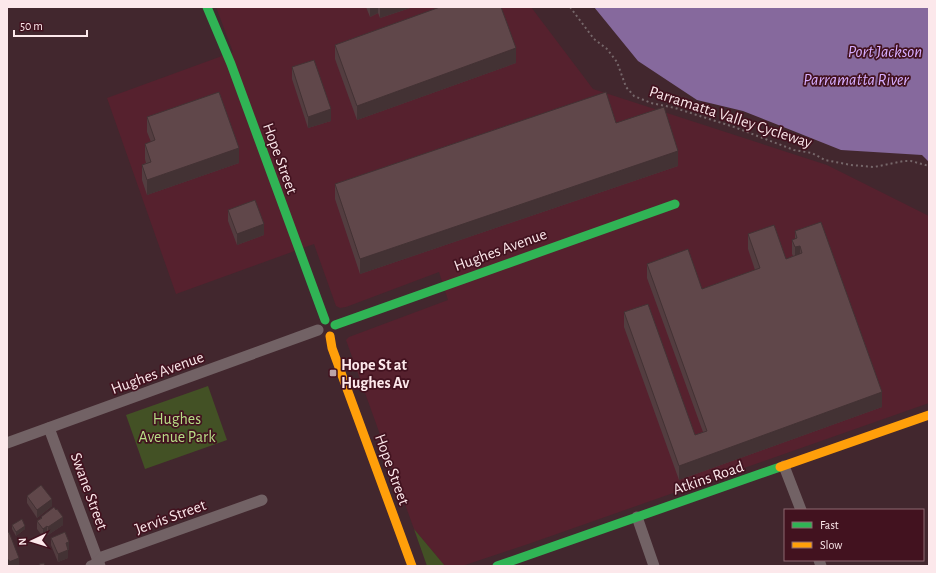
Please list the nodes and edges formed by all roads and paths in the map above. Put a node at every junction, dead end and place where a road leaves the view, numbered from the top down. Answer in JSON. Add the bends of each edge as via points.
{"nodes":[{"id":1,"x":207,"y":7,"type":"edge"},
{"id":2,"x":570,"y":8,"type":"edge"},
{"id":3,"x":929,"y":166,"type":"edge"},
{"id":4,"x":675,"y":204,"type":"dead end"},
{"id":5,"x":325,"y":320,"type":"junction"},
{"id":6,"x":335,"y":325,"type":"junction"},
{"id":7,"x":318,"y":330,"type":"junction"},
{"id":8,"x":330,"y":336,"type":"junction"},
{"id":9,"x":929,"y":415,"type":"edge"},
{"id":10,"x":49,"y":428,"type":"junction"},
{"id":11,"x":7,"y":443,"type":"edge"},
{"id":12,"x":784,"y":466,"type":"junction"},
{"id":13,"x":262,"y":500,"type":"dead end"},
{"id":14,"x":800,"y":509,"type":"edge"},
{"id":15,"x":637,"y":517,"type":"junction"},
{"id":16,"x":96,"y":564,"type":"edge"},
{"id":17,"x":412,"y":566,"type":"edge"},
{"id":18,"x":497,"y":566,"type":"edge"},
{"id":19,"x":654,"y":566,"type":"edge"}],
"edges":[{"from":1,"to":5,"type":"street","name":"Hope Street"},
{"from":2,"to":3,"type":"path","name":"Parramatta Valley Cycleway","via":[[594,39],[607,49],[617,62],[626,87],[634,96],[734,127],[825,160],[874,167],[904,161]]},
{"from":4,"to":6,"type":"street","name":"Hughes Avenue"},
{"from":5,"to":6,"type":"street","via":[[331,320]]},
{"from":5,"to":7,"type":"street","via":[[319,325]]},
{"from":6,"to":8,"type":"street","via":[[336,330]]},
{"from":7,"to":8,"type":"street","via":[[324,336]]},
{"from":7,"to":10,"type":"street","name":"Hughes Avenue"},
{"from":8,"to":17,"type":"street","name":"Hope Street","via":[[332,348]]},
{"from":9,"to":12,"type":"street","name":"Atkins Road"},
{"from":10,"to":11,"type":"street","name":"Hughes Avenue"},
{"from":10,"to":16,"type":"street","name":"Swane Street"},
{"from":12,"to":14,"type":"street"},
{"from":12,"to":15,"type":"street","name":"Atkins Road"},
{"from":13,"to":16,"type":"street","name":"Jervis Street","via":[[102,557]]},
{"from":15,"to":18,"type":"street","name":"Atkins Road"},
{"from":15,"to":19,"type":"street"}]}
